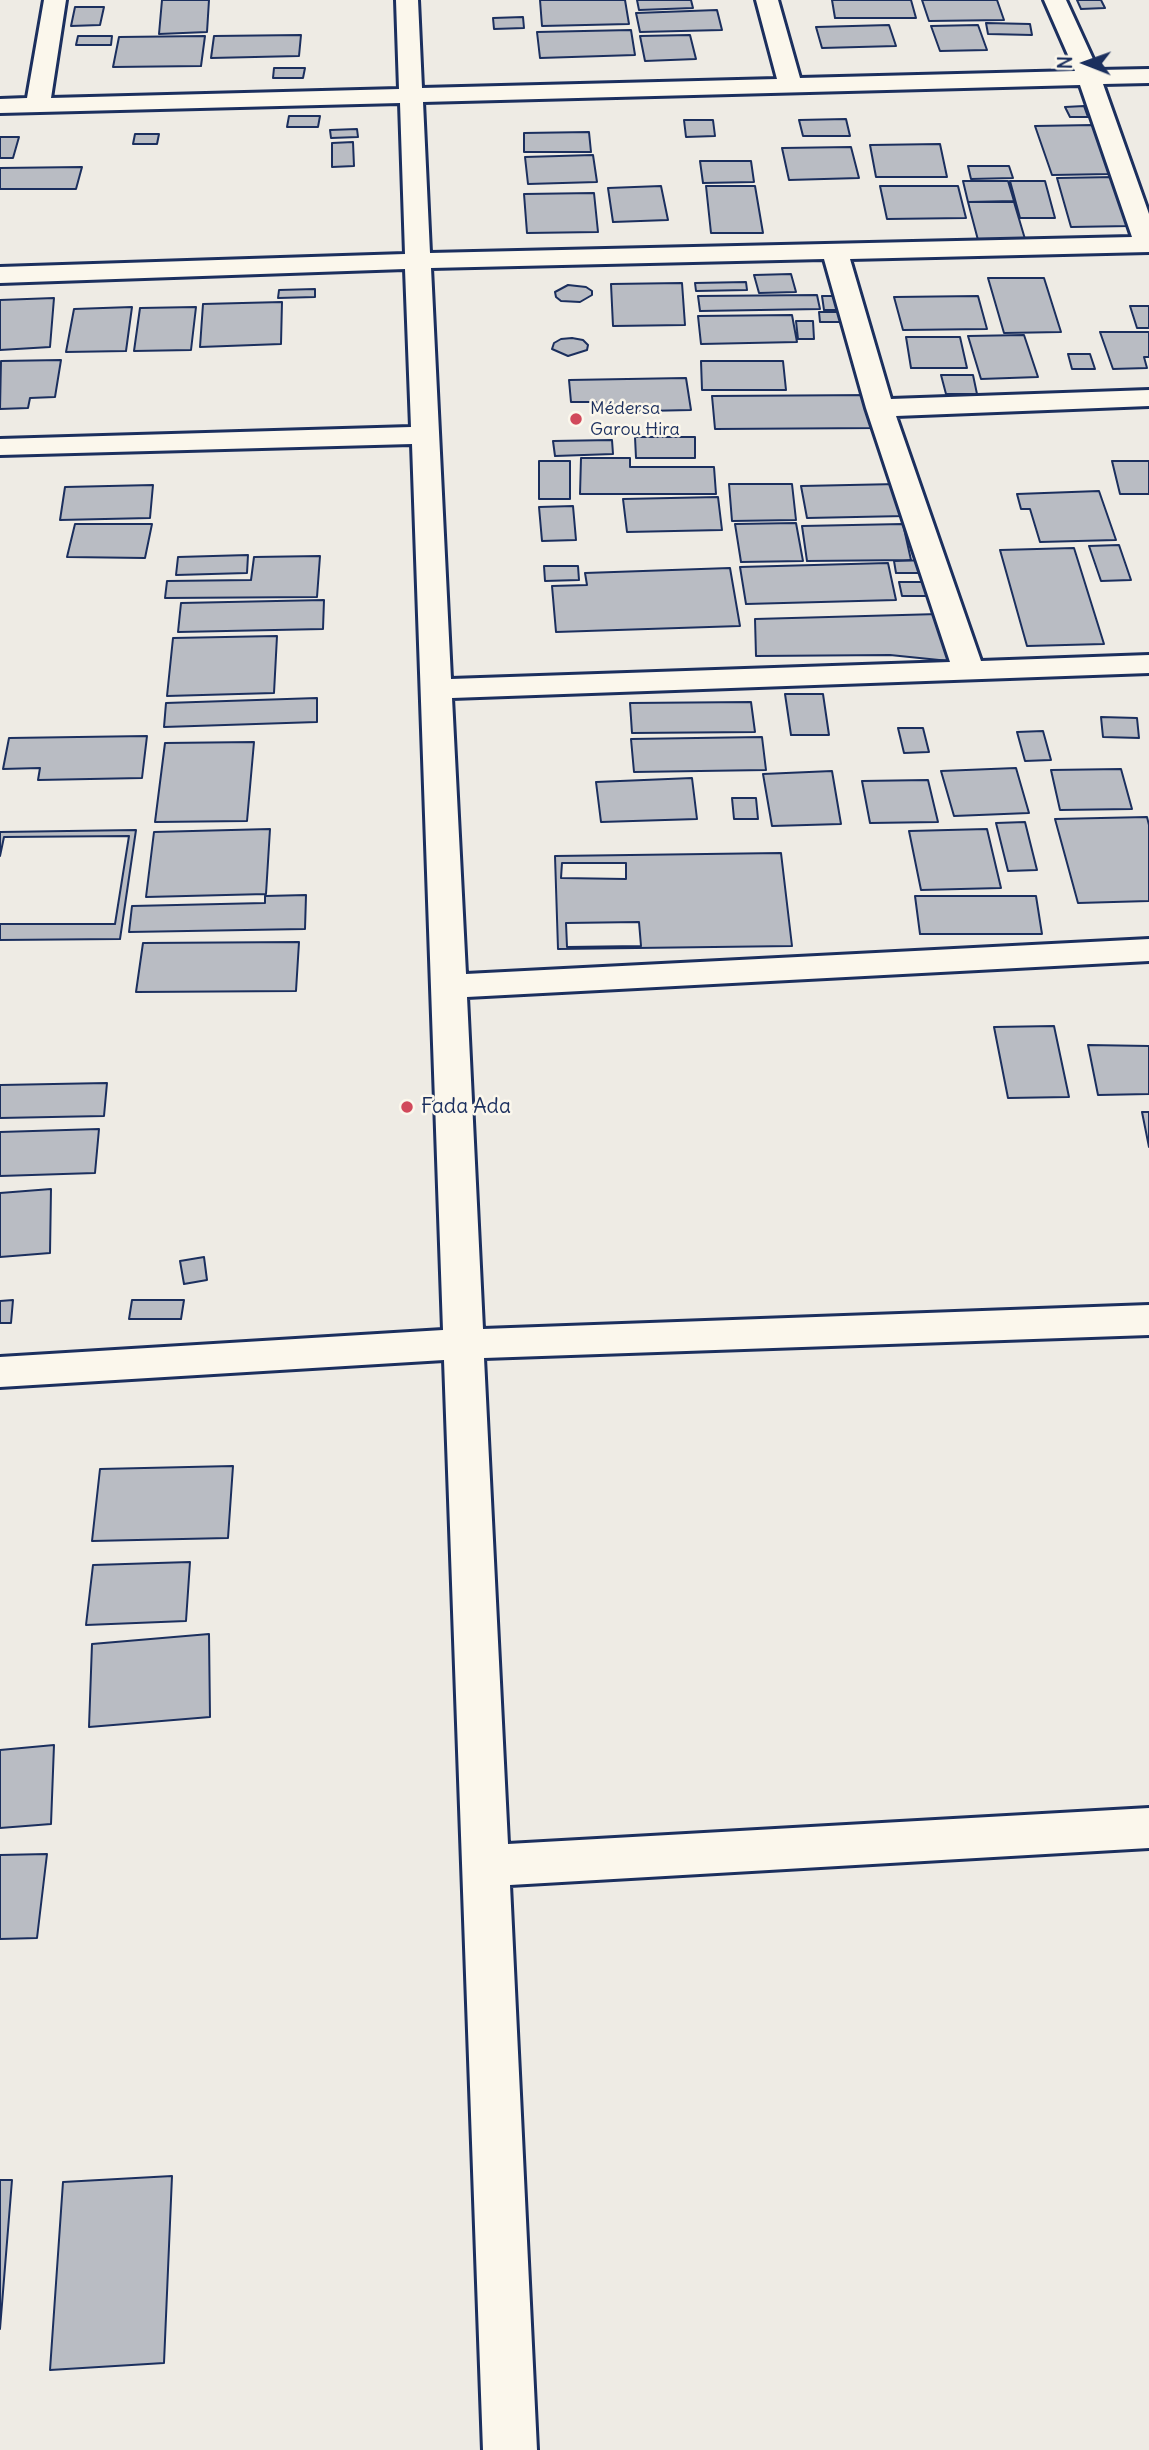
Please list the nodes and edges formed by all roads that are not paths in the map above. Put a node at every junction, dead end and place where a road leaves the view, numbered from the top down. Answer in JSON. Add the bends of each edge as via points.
{"nodes":[{"id":1,"x":55,"y":0,"type":"edge"},
{"id":2,"x":407,"y":0,"type":"edge"},
{"id":3,"x":768,"y":0,"type":"edge"},
{"id":4,"x":1055,"y":0,"type":"edge"},
{"id":5,"x":1149,"y":76,"type":"edge"},
{"id":6,"x":1089,"y":77,"type":"junction"},
{"id":7,"x":790,"y":85,"type":"junction"},
{"id":8,"x":411,"y":96,"type":"junction"},
{"id":9,"x":0,"y":106,"type":"edge"},
{"id":10,"x":37,"y":106,"type":"junction"},
{"id":11,"x":1148,"y":244,"type":"edge"},
{"id":12,"x":835,"y":252,"type":"junction"},
{"id":13,"x":418,"y":261,"type":"junction"},
{"id":14,"x":0,"y":275,"type":"edge"},
{"id":15,"x":1149,"y":398,"type":"edge"},
{"id":16,"x":880,"y":408,"type":"junction"},
{"id":17,"x":425,"y":435,"type":"junction"},
{"id":18,"x":0,"y":447,"type":"edge"},
{"id":19,"x":1149,"y":664,"type":"edge"},
{"id":20,"x":969,"y":671,"type":"junction"},
{"id":21,"x":436,"y":689,"type":"junction"},
{"id":22,"x":1149,"y":950,"type":"edge"},
{"id":23,"x":449,"y":986,"type":"junction"},
{"id":24,"x":1149,"y":1320,"type":"edge"},
{"id":25,"x":463,"y":1345,"type":"junction"},
{"id":26,"x":0,"y":1372,"type":"edge"},
{"id":27,"x":1149,"y":1828,"type":"edge"},
{"id":28,"x":486,"y":1866,"type":"junction"},
{"id":29,"x":510,"y":2450,"type":"edge"}],
"edges":[{"from":1,"to":10,"type":"street"},
{"from":2,"to":8,"type":"street"},
{"from":3,"to":7,"type":"street"},
{"from":4,"to":6,"type":"street"},
{"from":5,"to":6,"type":"street"},
{"from":6,"to":7,"type":"street"},
{"from":6,"to":11,"type":"street"},
{"from":7,"to":8,"type":"street"},
{"from":8,"to":10,"type":"street"},
{"from":8,"to":13,"type":"street"},
{"from":9,"to":10,"type":"street"},
{"from":11,"to":12,"type":"street"},
{"from":12,"to":13,"type":"street"},
{"from":12,"to":16,"type":"street"},
{"from":13,"to":14,"type":"street"},
{"from":13,"to":17,"type":"street"},
{"from":15,"to":16,"type":"street"},
{"from":16,"to":20,"type":"street"},
{"from":17,"to":18,"type":"street"},
{"from":17,"to":21,"type":"street"},
{"from":19,"to":20,"type":"street"},
{"from":20,"to":21,"type":"street"},
{"from":21,"to":23,"type":"street"},
{"from":22,"to":23,"type":"street"},
{"from":23,"to":25,"type":"street"},
{"from":24,"to":25,"type":"street"},
{"from":25,"to":26,"type":"street"},
{"from":25,"to":28,"type":"street"},
{"from":27,"to":28,"type":"street"},
{"from":28,"to":29,"type":"street"}]}
